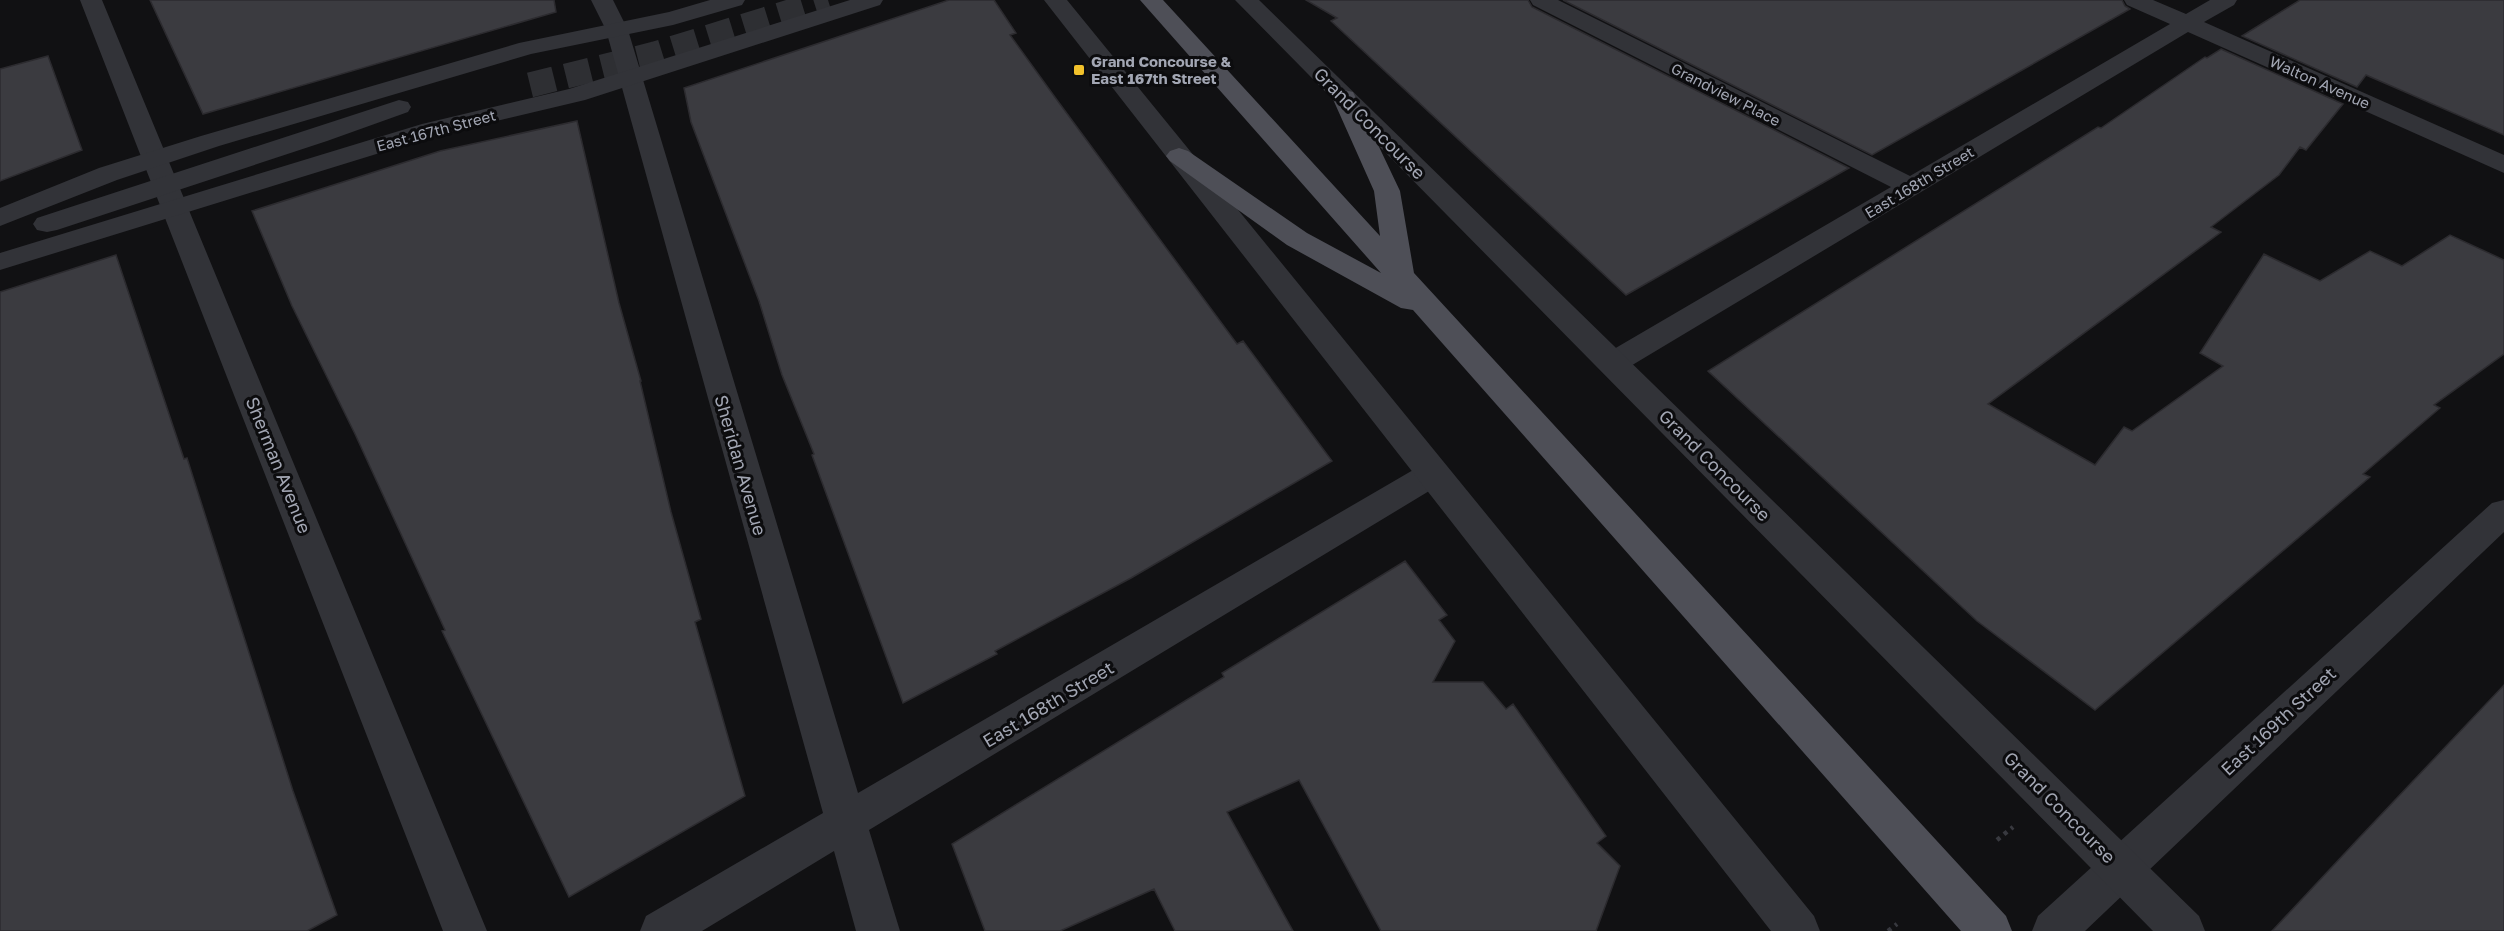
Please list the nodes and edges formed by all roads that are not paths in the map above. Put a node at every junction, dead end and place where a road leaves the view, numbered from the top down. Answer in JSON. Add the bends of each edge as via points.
{"nodes":[{"id":1,"x":91,"y":0,"type":"edge"},
{"id":2,"x":602,"y":0,"type":"edge"},
{"id":3,"x":734,"y":0,"type":"edge"},
{"id":4,"x":872,"y":0,"type":"edge"},
{"id":5,"x":1055,"y":0,"type":"edge"},
{"id":6,"x":1151,"y":0,"type":"edge"},
{"id":7,"x":1246,"y":0,"type":"edge"},
{"id":8,"x":1541,"y":0,"type":"edge"},
{"id":9,"x":2135,"y":0,"type":"edge"},
{"id":10,"x":2226,"y":0,"type":"edge"},
{"id":11,"x":2188,"y":23,"type":"junction"},
{"id":12,"x":617,"y":30,"type":"junction"},
{"id":13,"x":531,"y":76,"type":"tunnel mouth"},
{"id":14,"x":629,"y":79,"type":"junction"},
{"id":15,"x":1344,"y":97,"type":"junction"},
{"id":16,"x":1179,"y":156,"type":"junction"},
{"id":17,"x":154,"y":158,"type":"junction"},
{"id":18,"x":2504,"y":165,"type":"edge"},
{"id":19,"x":1911,"y":187,"type":"junction"},
{"id":20,"x":171,"y":196,"type":"junction"},
{"id":21,"x":0,"y":218,"type":"edge"},
{"id":22,"x":0,"y":241,"type":"edge"},
{"id":23,"x":0,"y":262,"type":"edge"},
{"id":24,"x":1401,"y":279,"type":"junction"},
{"id":25,"x":1435,"y":315,"type":"junction"},
{"id":26,"x":1613,"y":363,"type":"junction"},
{"id":27,"x":1432,"y":474,"type":"junction"},
{"id":28,"x":2504,"y":512,"type":"edge"},
{"id":29,"x":846,"y":824,"type":"junction"},
{"id":30,"x":2121,"y":868,"type":"junction"},
{"id":31,"x":465,"y":931,"type":"edge"},
{"id":32,"x":662,"y":931,"type":"edge"},
{"id":33,"x":878,"y":931,"type":"edge"},
{"id":34,"x":1798,"y":931,"type":"edge"},
{"id":35,"x":1990,"y":931,"type":"edge"},
{"id":36,"x":2054,"y":931,"type":"edge"},
{"id":37,"x":2183,"y":931,"type":"edge"}],
"edges":[{"from":1,"to":17,"type":"street","name":"Sherman Avenue"},
{"from":2,"to":12,"type":"street","name":"Sheridan Avenue"},
{"from":3,"to":12,"type":"street"},
{"from":4,"to":14,"type":"street","name":"East 167th Street"},
{"from":5,"to":16,"type":"street"},
{"from":6,"to":24,"type":"main road"},
{"from":7,"to":15,"type":"street","name":"Grand Concourse"},
{"from":8,"to":19,"type":"street","name":"Grandview Place"},
{"from":9,"to":11,"type":"street","name":"Walton Avenue"},
{"from":10,"to":11,"type":"street","name":"East 168th Street"},
{"from":11,"to":18,"type":"street","name":"Walton Avenue"},
{"from":11,"to":19,"type":"street","name":"East 168th Street"},
{"from":12,"to":14,"type":"street","name":"Sheridan Avenue"},
{"from":12,"to":17,"type":"street","via":[[496,57]]},
{"from":13,"to":20,"type":"street","name":"East 167th Street","via":[[318,136]]},
{"from":14,"to":20,"type":"street","name":"East 167th Street"},
{"from":14,"to":29,"type":"street","name":"Sheridan Avenue"},
{"from":15,"to":24,"type":"main road","via":[[1387,191]]},
{"from":15,"to":26,"type":"street","name":"Grand Concourse"},
{"from":16,"to":25,"type":"main road","via":[[1297,239]]},
{"from":16,"to":27,"type":"street"},
{"from":17,"to":20,"type":"street","name":"Sherman Avenue"},
{"from":17,"to":21,"type":"street"},
{"from":19,"to":26,"type":"street","name":"East 168th Street"},
{"from":20,"to":22,"type":"street","name":"East 167th Street"},
{"from":20,"to":23,"type":"street","name":"East 167th Street"},
{"from":20,"to":31,"type":"street","name":"Sherman Avenue"},
{"from":24,"to":25,"type":"main road"},
{"from":25,"to":35,"type":"main road"},
{"from":26,"to":30,"type":"street","name":"Grand Concourse"},
{"from":27,"to":29,"type":"street","name":"East 168th Street"},
{"from":27,"to":34,"type":"street"},
{"from":28,"to":30,"type":"street","name":"East 169th Street"},
{"from":29,"to":32,"type":"street","name":"East 168th Street"},
{"from":29,"to":33,"type":"street","name":"Sheridan Avenue"},
{"from":30,"to":36,"type":"street","name":"East 169th Street"},
{"from":30,"to":37,"type":"street","name":"Grand Concourse"}]}
